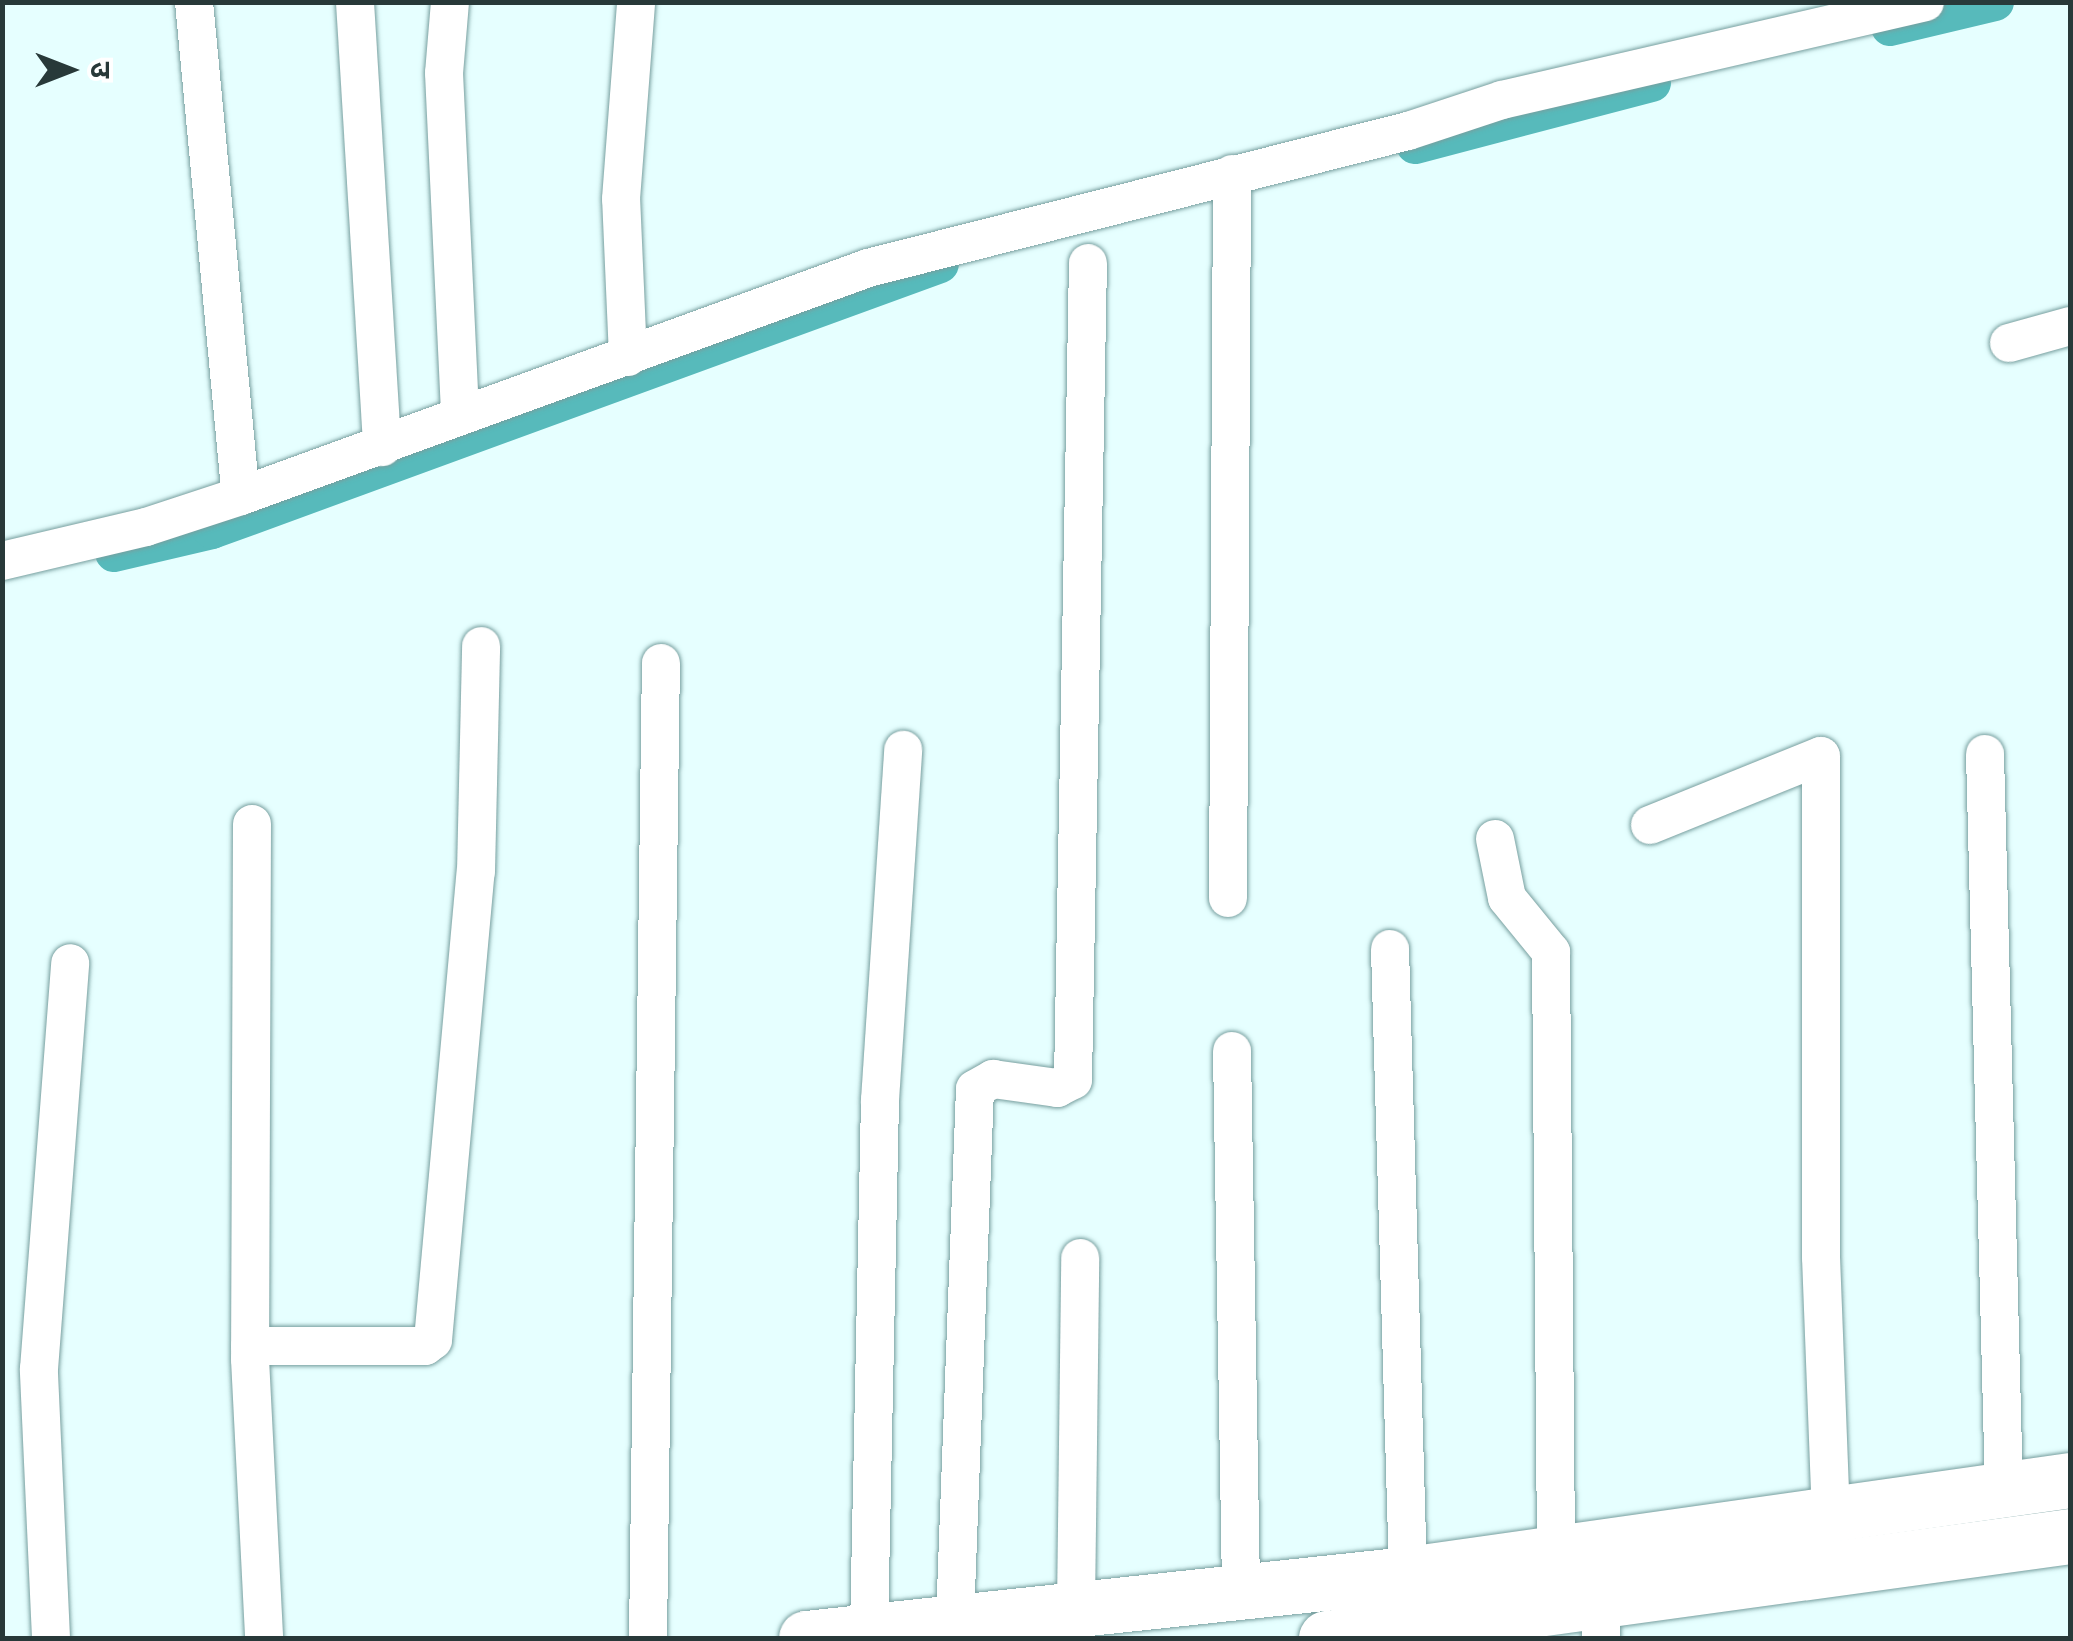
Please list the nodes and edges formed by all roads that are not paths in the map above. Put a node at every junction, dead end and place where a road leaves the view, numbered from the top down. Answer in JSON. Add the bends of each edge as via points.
{"nodes":[{"id":1,"x":194,"y":2,"type":"edge"},
{"id":2,"x":356,"y":2,"type":"edge"},
{"id":3,"x":450,"y":2,"type":"edge"},
{"id":4,"x":636,"y":2,"type":"edge"},
{"id":5,"x":1925,"y":2,"type":"edge"},
{"id":6,"x":1233,"y":192,"type":"junction"},
{"id":7,"x":1088,"y":263,"type":"dead end"},
{"id":8,"x":2070,"y":326,"type":"edge"},
{"id":9,"x":2009,"y":343,"type":"dead end"},
{"id":10,"x":628,"y":357,"type":"junction"},
{"id":11,"x":460,"y":416,"type":"junction"},
{"id":12,"x":382,"y":446,"type":"junction"},
{"id":13,"x":242,"y":496,"type":"junction"},
{"id":14,"x":2,"y":561,"type":"edge"},
{"id":15,"x":481,"y":646,"type":"dead end"},
{"id":16,"x":660,"y":664,"type":"dead end"},
{"id":17,"x":904,"y":750,"type":"dead end"},
{"id":18,"x":1985,"y":754,"type":"dead end"},
{"id":19,"x":252,"y":824,"type":"dead end"},
{"id":20,"x":1650,"y":825,"type":"dead end"},
{"id":21,"x":1496,"y":839,"type":"dead end"},
{"id":22,"x":1228,"y":898,"type":"dead end"},
{"id":23,"x":1390,"y":949,"type":"dead end"},
{"id":24,"x":70,"y":962,"type":"dead end"},
{"id":25,"x":1232,"y":1051,"type":"dead end"},
{"id":26,"x":1080,"y":1258,"type":"dead end"},
{"id":27,"x":250,"y":1346,"type":"junction"},
{"id":28,"x":2070,"y":1480,"type":"edge"},
{"id":29,"x":2004,"y":1487,"type":"junction"},
{"id":30,"x":1831,"y":1513,"type":"junction"},
{"id":31,"x":2070,"y":1536,"type":"edge"},
{"id":32,"x":1556,"y":1552,"type":"junction"},
{"id":33,"x":1408,"y":1574,"type":"junction"},
{"id":34,"x":1241,"y":1589,"type":"junction"},
{"id":35,"x":1076,"y":1607,"type":"junction"},
{"id":36,"x":955,"y":1619,"type":"junction"},
{"id":37,"x":1601,"y":1621,"type":"edge"},
{"id":38,"x":869,"y":1630,"type":"junction"},
{"id":39,"x":1357,"y":1636,"type":"edge"},
{"id":40,"x":51,"y":1638,"type":"edge"},
{"id":41,"x":264,"y":1638,"type":"edge"},
{"id":42,"x":648,"y":1638,"type":"edge"},
{"id":43,"x":806,"y":1638,"type":"edge"}],
"edges":[{"from":1,"to":13,"type":"street"},
{"from":2,"to":12,"type":"street"},
{"from":3,"to":11,"type":"street","via":[[444,73]]},
{"from":4,"to":10,"type":"street","via":[[620,199]]},
{"from":5,"to":6,"type":"street","via":[[1502,100]]},
{"from":6,"to":10,"type":"street","via":[[868,268]]},
{"from":6,"to":22,"type":"street"},
{"from":7,"to":36,"type":"street","via":[[1073,1080],[1057,1088],[993,1079],[975,1088]]},
{"from":8,"to":9,"type":"street"},
{"from":10,"to":11,"type":"street"},
{"from":11,"to":12,"type":"street"},
{"from":12,"to":13,"type":"street"},
{"from":13,"to":14,"type":"street","via":[[146,528]]},
{"from":15,"to":27,"type":"street","via":[[476,872],[433,1340],[425,1346]]},
{"from":16,"to":42,"type":"street"},
{"from":17,"to":38,"type":"street","via":[[878,1130]]},
{"from":18,"to":29,"type":"street"},
{"from":19,"to":27,"type":"street"},
{"from":20,"to":30,"type":"street","via":[[1821,756],[1822,1256]]},
{"from":21,"to":32,"type":"street","via":[[1508,898],[1550,952]]},
{"from":23,"to":33,"type":"street"},
{"from":24,"to":40,"type":"street","via":[[39,1369]]},
{"from":25,"to":34,"type":"street"},
{"from":26,"to":35,"type":"street"},
{"from":27,"to":41,"type":"street"},
{"from":28,"to":29,"type":"highway"},
{"from":29,"to":30,"type":"highway"},
{"from":30,"to":32,"type":"highway"},
{"from":31,"to":37,"type":"highway"},
{"from":32,"to":33,"type":"highway"},
{"from":33,"to":34,"type":"highway"},
{"from":34,"to":35,"type":"highway"},
{"from":35,"to":36,"type":"highway"},
{"from":36,"to":38,"type":"highway"},
{"from":37,"to":39,"type":"highway"},
{"from":38,"to":43,"type":"highway"}]}
